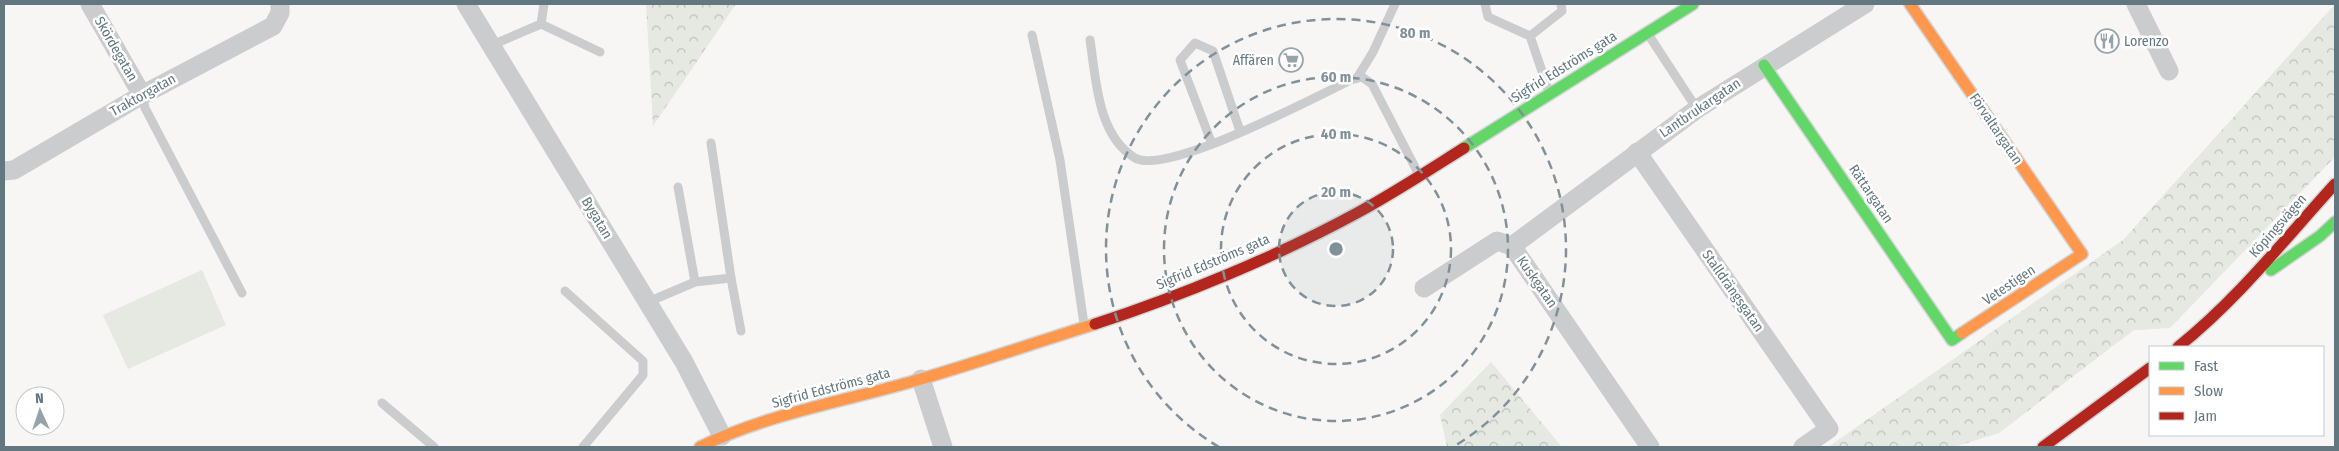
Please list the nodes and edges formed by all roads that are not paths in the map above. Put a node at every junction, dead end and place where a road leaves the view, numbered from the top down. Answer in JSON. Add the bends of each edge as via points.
{"nodes":[{"id":1,"x":90,"y":4,"type":"edge"},
{"id":2,"x":466,"y":4,"type":"edge"},
{"id":3,"x":544,"y":4,"type":"edge"},
{"id":4,"x":1395,"y":4,"type":"edge"},
{"id":5,"x":1485,"y":4,"type":"edge"},
{"id":6,"x":1561,"y":4,"type":"edge"},
{"id":7,"x":1693,"y":4,"type":"edge"},
{"id":8,"x":1865,"y":4,"type":"edge"},
{"id":9,"x":1910,"y":4,"type":"edge"},
{"id":10,"x":2136,"y":4,"type":"edge"},
{"id":11,"x":280,"y":9,"type":"edge"},
{"id":12,"x":540,"y":24,"type":"junction"},
{"id":13,"x":1648,"y":33,"type":"junction"},
{"id":14,"x":1032,"y":35,"type":"dead end"},
{"id":15,"x":1530,"y":36,"type":"junction"},
{"id":16,"x":1090,"y":40,"type":"dead end"},
{"id":17,"x":492,"y":45,"type":"junction"},
{"id":18,"x":600,"y":52,"type":"dead end"},
{"id":19,"x":1764,"y":65,"type":"junction"},
{"id":20,"x":2170,"y":71,"type":"dead end"},
{"id":21,"x":1357,"y":78,"type":"junction"},
{"id":22,"x":1550,"y":94,"type":"junction"},
{"id":23,"x":142,"y":95,"type":"junction"},
{"id":24,"x":1697,"y":109,"type":"junction"},
{"id":25,"x":1240,"y":131,"type":"junction"},
{"id":26,"x":710,"y":143,"type":"dead end"},
{"id":27,"x":1212,"y":144,"type":"junction"},
{"id":28,"x":1637,"y":152,"type":"junction"},
{"id":29,"x":4,"y":171,"type":"edge"},
{"id":30,"x":1419,"y":176,"type":"junction"},
{"id":31,"x":2335,"y":184,"type":"edge"},
{"id":32,"x":678,"y":187,"type":"dead end"},
{"id":33,"x":2335,"y":222,"type":"edge"},
{"id":34,"x":1512,"y":246,"type":"junction"},
{"id":35,"x":2082,"y":254,"type":"joint"},
{"id":36,"x":731,"y":278,"type":"junction"},
{"id":37,"x":695,"y":282,"type":"junction"},
{"id":38,"x":1424,"y":288,"type":"dead end"},
{"id":39,"x":2244,"y":288,"type":"junction"},
{"id":40,"x":565,"y":291,"type":"dead end"},
{"id":41,"x":242,"y":293,"type":"dead end"},
{"id":42,"x":648,"y":302,"type":"junction"},
{"id":43,"x":1084,"y":327,"type":"junction"},
{"id":44,"x":741,"y":331,"type":"dead end"},
{"id":45,"x":1952,"y":340,"type":"joint"},
{"id":46,"x":2179,"y":346,"type":"edge"},
{"id":47,"x":2149,"y":369,"type":"edge"},
{"id":48,"x":921,"y":379,"type":"junction"},
{"id":49,"x":382,"y":403,"type":"dead end"},
{"id":50,"x":722,"y":436,"type":"junction"},
{"id":51,"x":434,"y":447,"type":"edge"},
{"id":52,"x":583,"y":447,"type":"edge"},
{"id":53,"x":700,"y":447,"type":"edge"},
{"id":54,"x":943,"y":447,"type":"edge"},
{"id":55,"x":1650,"y":447,"type":"edge"},
{"id":56,"x":1803,"y":447,"type":"edge"},
{"id":57,"x":2043,"y":447,"type":"edge"}],
"edges":[{"from":1,"to":23,"type":"street","name":"Skördegatan"},
{"from":2,"to":17,"type":"street","name":"Bygatan"},
{"from":3,"to":12,"type":"lane"},
{"from":4,"to":21,"type":"lane"},
{"from":5,"to":15,"type":"lane","via":[[1488,17]]},
{"from":6,"to":15,"type":"lane","via":[[1562,10]]},
{"from":7,"to":13,"type":"street","name":"Sigfrid Edströms gata"},
{"from":8,"to":19,"type":"street"},
{"from":9,"to":35,"type":"street","name":"Förvaltargatan"},
{"from":10,"to":20,"type":"street"},
{"from":11,"to":23,"type":"street","name":"Traktorgatan","via":[[273,26]]},
{"from":12,"to":17,"type":"lane"},
{"from":12,"to":18,"type":"lane"},
{"from":13,"to":22,"type":"street","name":"Sigfrid Edströms gata"},
{"from":13,"to":24,"type":"lane"},
{"from":14,"to":43,"type":"lane","via":[[1060,160]]},
{"from":15,"to":22,"type":"lane"},
{"from":16,"to":27,"type":"lane","via":[[1106,121],[1126,149],[1137,158],[1150,161],[1167,159]]},
{"from":17,"to":42,"type":"street","name":"Bygatan"},
{"from":19,"to":24,"type":"street","name":"Lantbrukargatan"},
{"from":19,"to":45,"type":"street","name":"Rättargatan"},
{"from":21,"to":25,"type":"lane"},
{"from":21,"to":30,"type":"lane","via":[[1367,79],[1372,84]]},
{"from":22,"to":30,"type":"street","name":"Sigfrid Edströms gata"},
{"from":23,"to":29,"type":"street","name":"Traktorgatan","via":[[14,170]]},
{"from":23,"to":41,"type":"lane","via":[[145,108]]},
{"from":24,"to":28,"type":"street","name":"Lantbrukargatan"},
{"from":25,"to":27,"type":"lane"},
{"from":25,"to":27,"type":"lane","via":[[1213,51],[1195,43],[1180,60]]},
{"from":26,"to":36,"type":"lane"},
{"from":28,"to":34,"type":"street","name":"Kuskgatan"},
{"from":28,"to":56,"type":"street","name":"Stalldrängsgatan","via":[[1829,429]]},
{"from":30,"to":43,"type":"street","name":"Sigfrid Edströms gata","via":[[1357,213],[1298,242],[1167,298]]},
{"from":31,"to":39,"type":"street","name":"Köpingsvägen"},
{"from":32,"to":37,"type":"lane"},
{"from":33,"to":39,"type":"street","name":"Köpingsvägen","via":[[2320,236]]},
{"from":34,"to":38,"type":"street","via":[[1497,241]]},
{"from":34,"to":55,"type":"street","name":"Kuskgatan"},
{"from":35,"to":45,"type":"street","name":"Vetestigen"},
{"from":36,"to":37,"type":"lane"},
{"from":36,"to":44,"type":"lane"},
{"from":37,"to":42,"type":"lane"},
{"from":39,"to":46,"type":"street","name":"Köpingsvägen"},
{"from":40,"to":52,"type":"lane","via":[[643,361],[643,375]]},
{"from":42,"to":50,"type":"street","name":"Bygatan","via":[[684,362]]},
{"from":43,"to":48,"type":"street","name":"Sigfrid Edströms gata"},
{"from":47,"to":57,"type":"street"},
{"from":48,"to":50,"type":"street","name":"Sigfrid Edströms gata","via":[[768,420]]},
{"from":48,"to":54,"type":"street"},
{"from":49,"to":51,"type":"lane"},
{"from":50,"to":53,"type":"street","name":"Sigfrid Edströms gata"}]}
